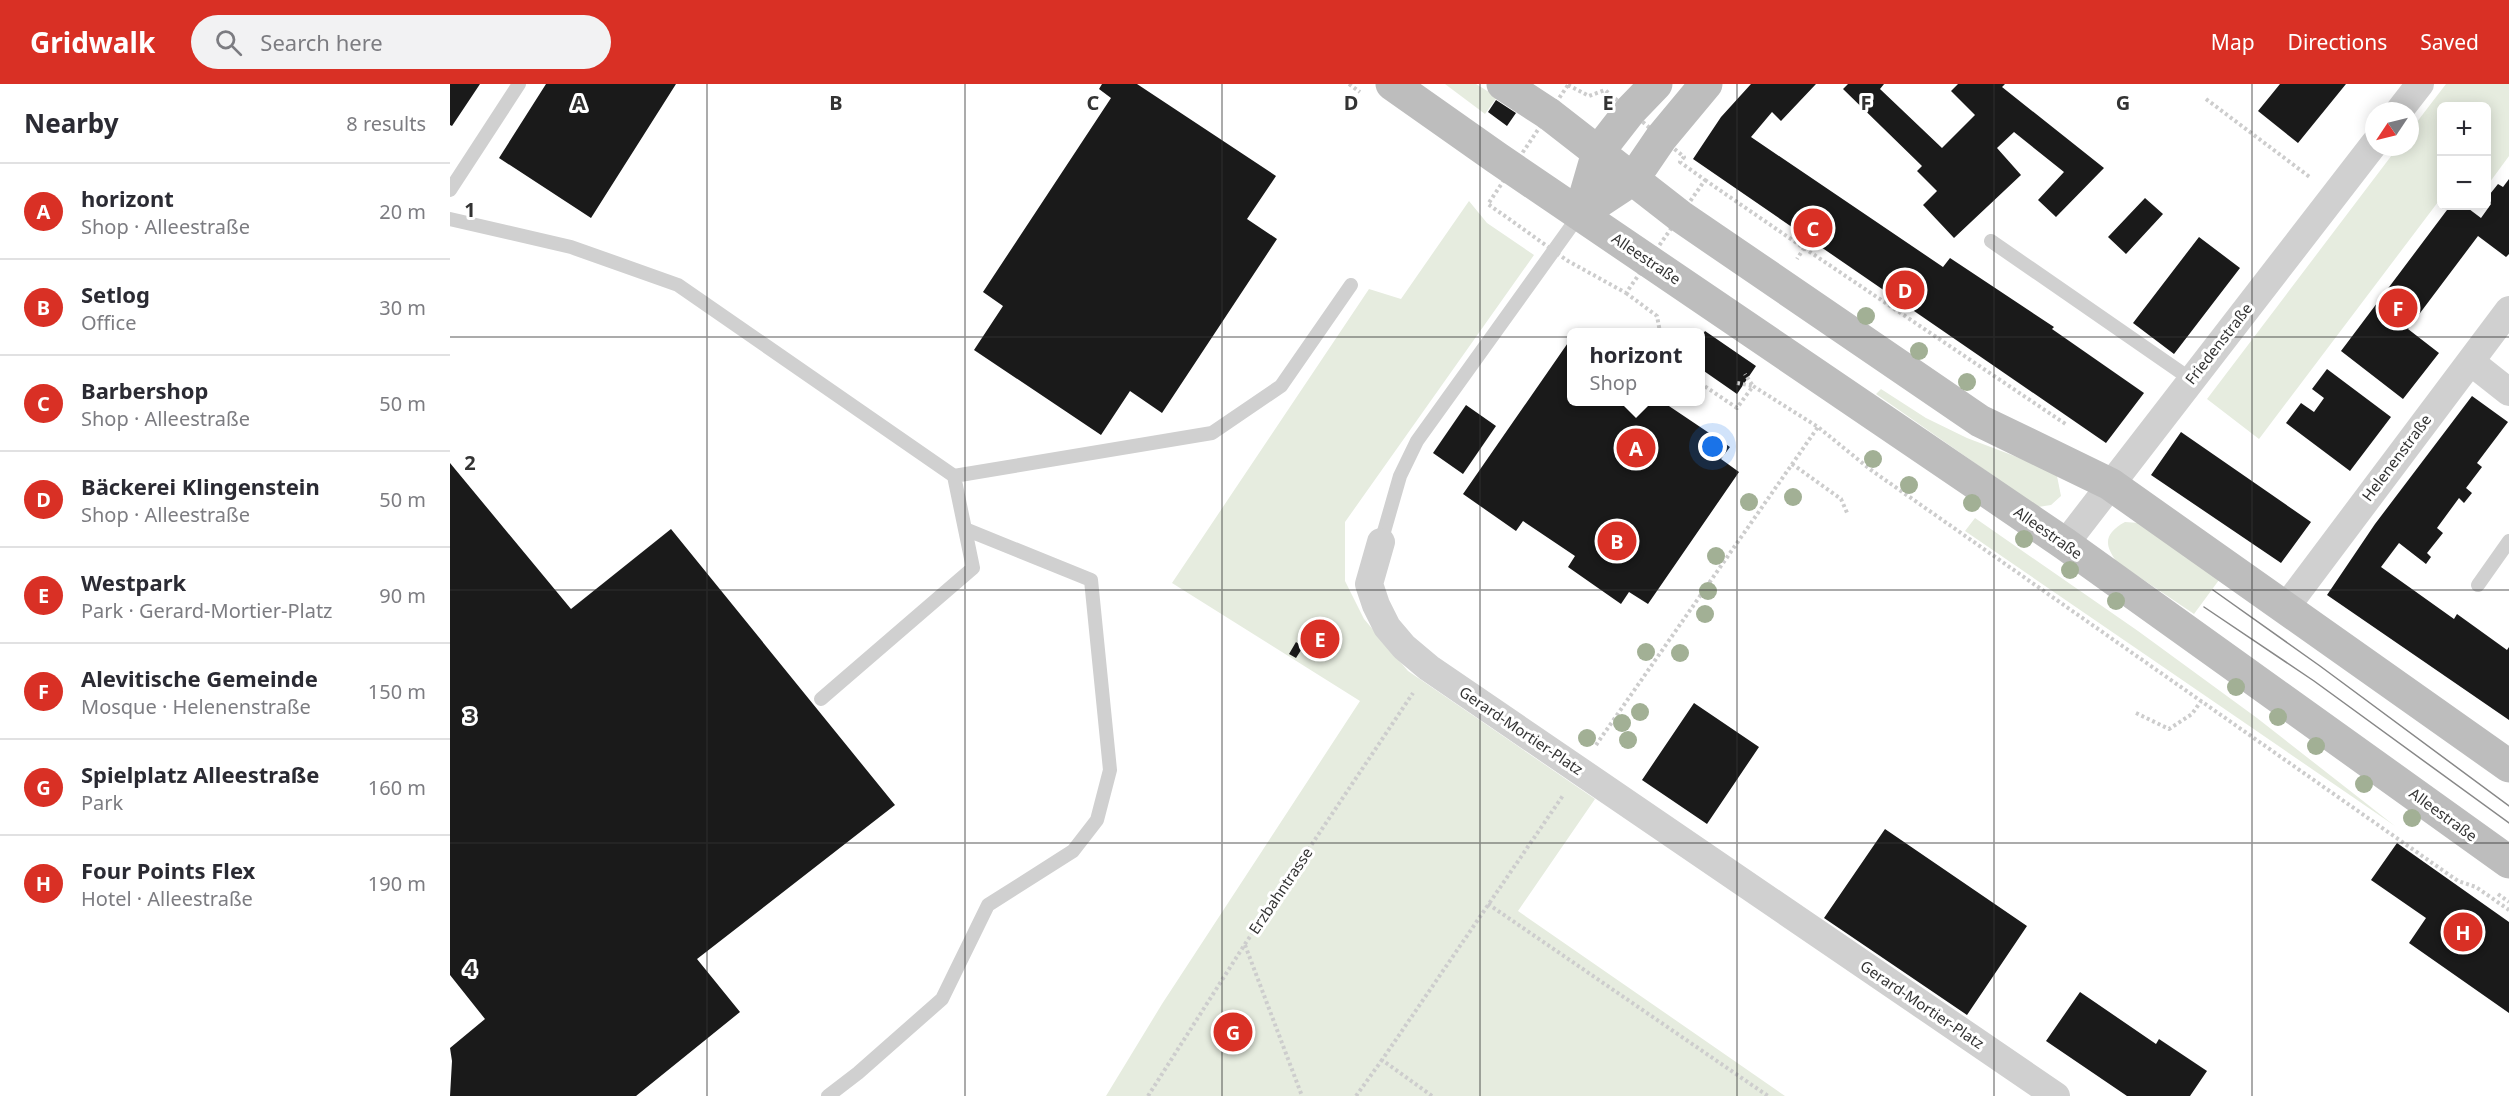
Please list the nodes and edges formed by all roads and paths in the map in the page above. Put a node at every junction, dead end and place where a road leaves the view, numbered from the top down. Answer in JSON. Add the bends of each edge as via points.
{"nodes":[{"id":1,"x":519,"y":84,"type":"edge"},
{"id":2,"x":1392,"y":84,"type":"edge"},
{"id":3,"x":1503,"y":84,"type":"edge"},
{"id":4,"x":1656,"y":84,"type":"edge"},
{"id":5,"x":1706,"y":84,"type":"edge"},
{"id":6,"x":2420,"y":84,"type":"edge"},
{"id":7,"x":2206,"y":99,"type":"dead end"},
{"id":8,"x":2406,"y":102,"type":"edge"},
{"id":9,"x":1598,"y":152,"type":"junction"},
{"id":10,"x":2365,"y":156,"type":"edge"},
{"id":11,"x":1633,"y":179,"type":"junction"},
{"id":12,"x":1705,"y":180,"type":"dead end"},
{"id":13,"x":450,"y":190,"type":"edge"},
{"id":14,"x":2335,"y":195,"type":"junction"},
{"id":15,"x":1580,"y":214,"type":"junction"},
{"id":16,"x":450,"y":219,"type":"edge"},
{"id":17,"x":1991,"y":241,"type":"dead end"},
{"id":18,"x":1788,"y":254,"type":"dead end"},
{"id":19,"x":1351,"y":285,"type":"dead end"},
{"id":20,"x":1626,"y":293,"type":"dead end"},
{"id":21,"x":2509,"y":310,"type":"edge"},
{"id":22,"x":1659,"y":328,"type":"edge"},
{"id":23,"x":2471,"y":362,"type":"junction"},
{"id":24,"x":1744,"y":374,"type":"dead end"},
{"id":25,"x":2192,"y":380,"type":"junction"},
{"id":26,"x":1737,"y":383,"type":"dead end"},
{"id":27,"x":1705,"y":386,"type":"edge"},
{"id":28,"x":1753,"y":386,"type":"junction"},
{"id":29,"x":2509,"y":392,"type":"edge"},
{"id":30,"x":1818,"y":427,"type":"junction"},
{"id":31,"x":1792,"y":464,"type":"junction"},
{"id":32,"x":954,"y":476,"type":"junction"},
{"id":33,"x":2110,"y":484,"type":"junction"},
{"id":34,"x":1848,"y":515,"type":"dead end"},
{"id":35,"x":965,"y":529,"type":"junction"},
{"id":36,"x":2509,"y":541,"type":"edge"},
{"id":37,"x":1382,"y":542,"type":"joint"},
{"id":38,"x":2065,"y":544,"type":"junction"},
{"id":39,"x":2478,"y":585,"type":"dead end"},
{"id":40,"x":2286,"y":607,"type":"junction"},
{"id":41,"x":1416,"y":687,"type":"dead end"},
{"id":42,"x":821,"y":699,"type":"dead end"},
{"id":43,"x":2201,"y":701,"type":"junction"},
{"id":44,"x":2136,"y":713,"type":"dead end"},
{"id":45,"x":1595,"y":747,"type":"dead end"},
{"id":46,"x":2509,"y":766,"type":"edge"},
{"id":47,"x":1565,"y":793,"type":"dead end"},
{"id":48,"x":2509,"y":862,"type":"edge"},
{"id":49,"x":1488,"y":904,"type":"junction"},
{"id":50,"x":2509,"y":910,"type":"edge"},
{"id":51,"x":1245,"y":944,"type":"junction"},
{"id":52,"x":1382,"y":1060,"type":"junction"},
{"id":53,"x":828,"y":1096,"type":"edge"},
{"id":54,"x":1148,"y":1096,"type":"edge"},
{"id":55,"x":1302,"y":1096,"type":"edge"},
{"id":56,"x":1356,"y":1096,"type":"edge"},
{"id":57,"x":1432,"y":1096,"type":"edge"},
{"id":58,"x":1768,"y":1096,"type":"edge"},
{"id":59,"x":2056,"y":1096,"type":"edge"}],
"edges":[{"from":1,"to":13,"type":"lane"},
{"from":2,"to":15,"type":"main road","name":"Alleestraße"},
{"from":3,"to":9,"type":"main road"},
{"from":4,"to":9,"type":"main road"},
{"from":5,"to":11,"type":"main road"},
{"from":6,"to":8,"type":"street"},
{"from":7,"to":14,"type":"path"},
{"from":9,"to":11,"type":"main road"},
{"from":9,"to":15,"type":"main road"},
{"from":10,"to":14,"type":"street","name":"Friedenstraße"},
{"from":11,"to":15,"type":"main road"},
{"from":11,"to":33,"type":"main road","via":[[1680,216],[1980,421]]},
{"from":12,"to":18,"type":"path","via":[[1804,248],[1796,260]]},
{"from":14,"to":25,"type":"street","name":"Friedenstraße"},
{"from":15,"to":37,"type":"lane","name":"Gerard-Mortier-Platz","via":[[1417,441],[1400,476]]},
{"from":15,"to":38,"type":"main road","name":"Alleestraße"},
{"from":16,"to":32,"type":"lane","via":[[572,247],[678,285]]},
{"from":17,"to":25,"type":"lane"},
{"from":19,"to":32,"type":"lane","via":[[1281,386],[1212,433]]},
{"from":20,"to":22,"type":"path","via":[[1657,315]]},
{"from":21,"to":23,"type":"street","name":"Helenenstraße"},
{"from":23,"to":29,"type":"street"},
{"from":23,"to":40,"type":"street","name":"Helenenstraße"},
{"from":24,"to":28,"type":"path"},
{"from":25,"to":33,"type":"street","name":"Friedenstraße"},
{"from":26,"to":28,"type":"path"},
{"from":27,"to":28,"type":"path","via":[[1737,408]]},
{"from":28,"to":30,"type":"path"},
{"from":30,"to":31,"type":"path"},
{"from":30,"to":43,"type":"path","via":[[1871,470]]},
{"from":31,"to":34,"type":"path","via":[[1841,499]]},
{"from":31,"to":45,"type":"path"},
{"from":32,"to":35,"type":"lane"},
{"from":33,"to":38,"type":"street","name":"Friedenstraße"},
{"from":33,"to":40,"type":"main road"},
{"from":35,"to":42,"type":"lane","via":[[973,568]]},
{"from":35,"to":53,"type":"lane","via":[[1091,580],[1110,770],[1097,820],[1073,851],[988,905],[942,999]]},
{"from":36,"to":39,"type":"lane"},
{"from":37,"to":59,"type":"street","name":"Gerard-Mortier-Platz","via":[[1369,584],[1376,605],[1387,627],[1429,668]]},
{"from":38,"to":48,"type":"main road","name":"Alleestraße"},
{"from":40,"to":46,"type":"main road"},
{"from":41,"to":51,"type":"path","name":"Erzbahntrasse"},
{"from":43,"to":44,"type":"path","via":[[2192,714],[2169,729]]},
{"from":43,"to":50,"type":"path","via":[[2458,881],[2476,887]]},
{"from":47,"to":49,"type":"path"},
{"from":49,"to":52,"type":"path"},
{"from":49,"to":58,"type":"path"},
{"from":51,"to":54,"type":"path","name":"Erzbahntrasse"},
{"from":51,"to":55,"type":"path"},
{"from":52,"to":56,"type":"path"},
{"from":52,"to":57,"type":"path"}]}
